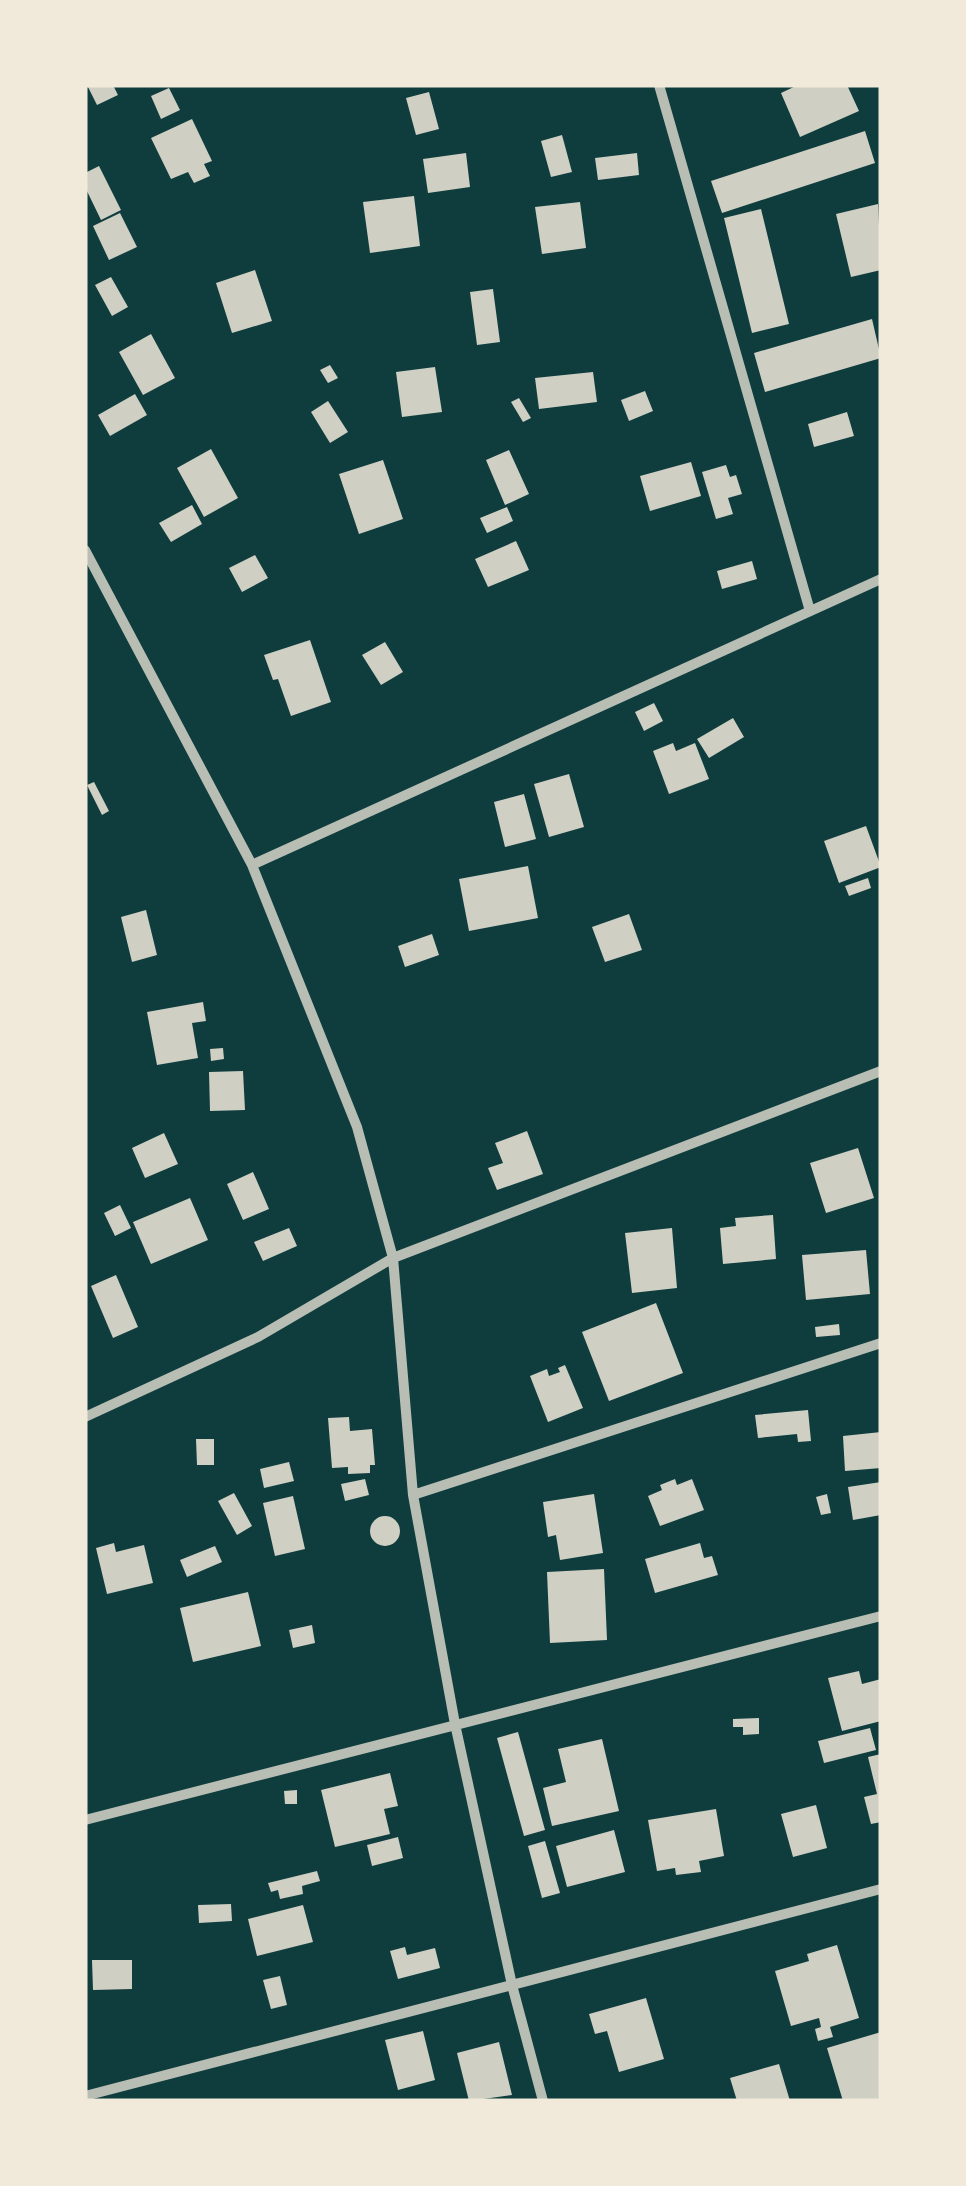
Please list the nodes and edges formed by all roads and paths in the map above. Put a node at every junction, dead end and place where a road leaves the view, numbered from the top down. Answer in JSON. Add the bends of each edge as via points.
{"nodes":[{"id":1,"x":659,"y":85,"type":"edge"},
{"id":2,"x":85,"y":550,"type":"edge"},
{"id":3,"x":881,"y":579,"type":"edge"},
{"id":4,"x":810,"y":611,"type":"junction"},
{"id":5,"x":252,"y":865,"type":"junction"},
{"id":6,"x":881,"y":1071,"type":"edge"},
{"id":7,"x":393,"y":1258,"type":"junction"},
{"id":8,"x":881,"y":1343,"type":"edge"},
{"id":9,"x":85,"y":1417,"type":"edge"},
{"id":10,"x":413,"y":1495,"type":"junction"},
{"id":11,"x":881,"y":1616,"type":"edge"},
{"id":12,"x":455,"y":1724,"type":"junction"},
{"id":13,"x":85,"y":1820,"type":"edge"},
{"id":14,"x":881,"y":1889,"type":"edge"},
{"id":15,"x":512,"y":1985,"type":"junction"},
{"id":16,"x":85,"y":2096,"type":"edge"},
{"id":17,"x":543,"y":2101,"type":"edge"}],
"edges":[{"from":1,"to":4,"type":"street"},
{"from":2,"to":5,"type":"street"},
{"from":3,"to":4,"type":"street"},
{"from":4,"to":5,"type":"street"},
{"from":5,"to":7,"type":"street","via":[[356,1127]]},
{"from":6,"to":7,"type":"street"},
{"from":7,"to":9,"type":"street","via":[[258,1336]]},
{"from":7,"to":10,"type":"street"},
{"from":8,"to":10,"type":"street"},
{"from":10,"to":12,"type":"street"},
{"from":11,"to":12,"type":"street"},
{"from":12,"to":13,"type":"street"},
{"from":12,"to":15,"type":"street"},
{"from":14,"to":15,"type":"street"},
{"from":15,"to":16,"type":"street"},
{"from":15,"to":17,"type":"street"}]}
